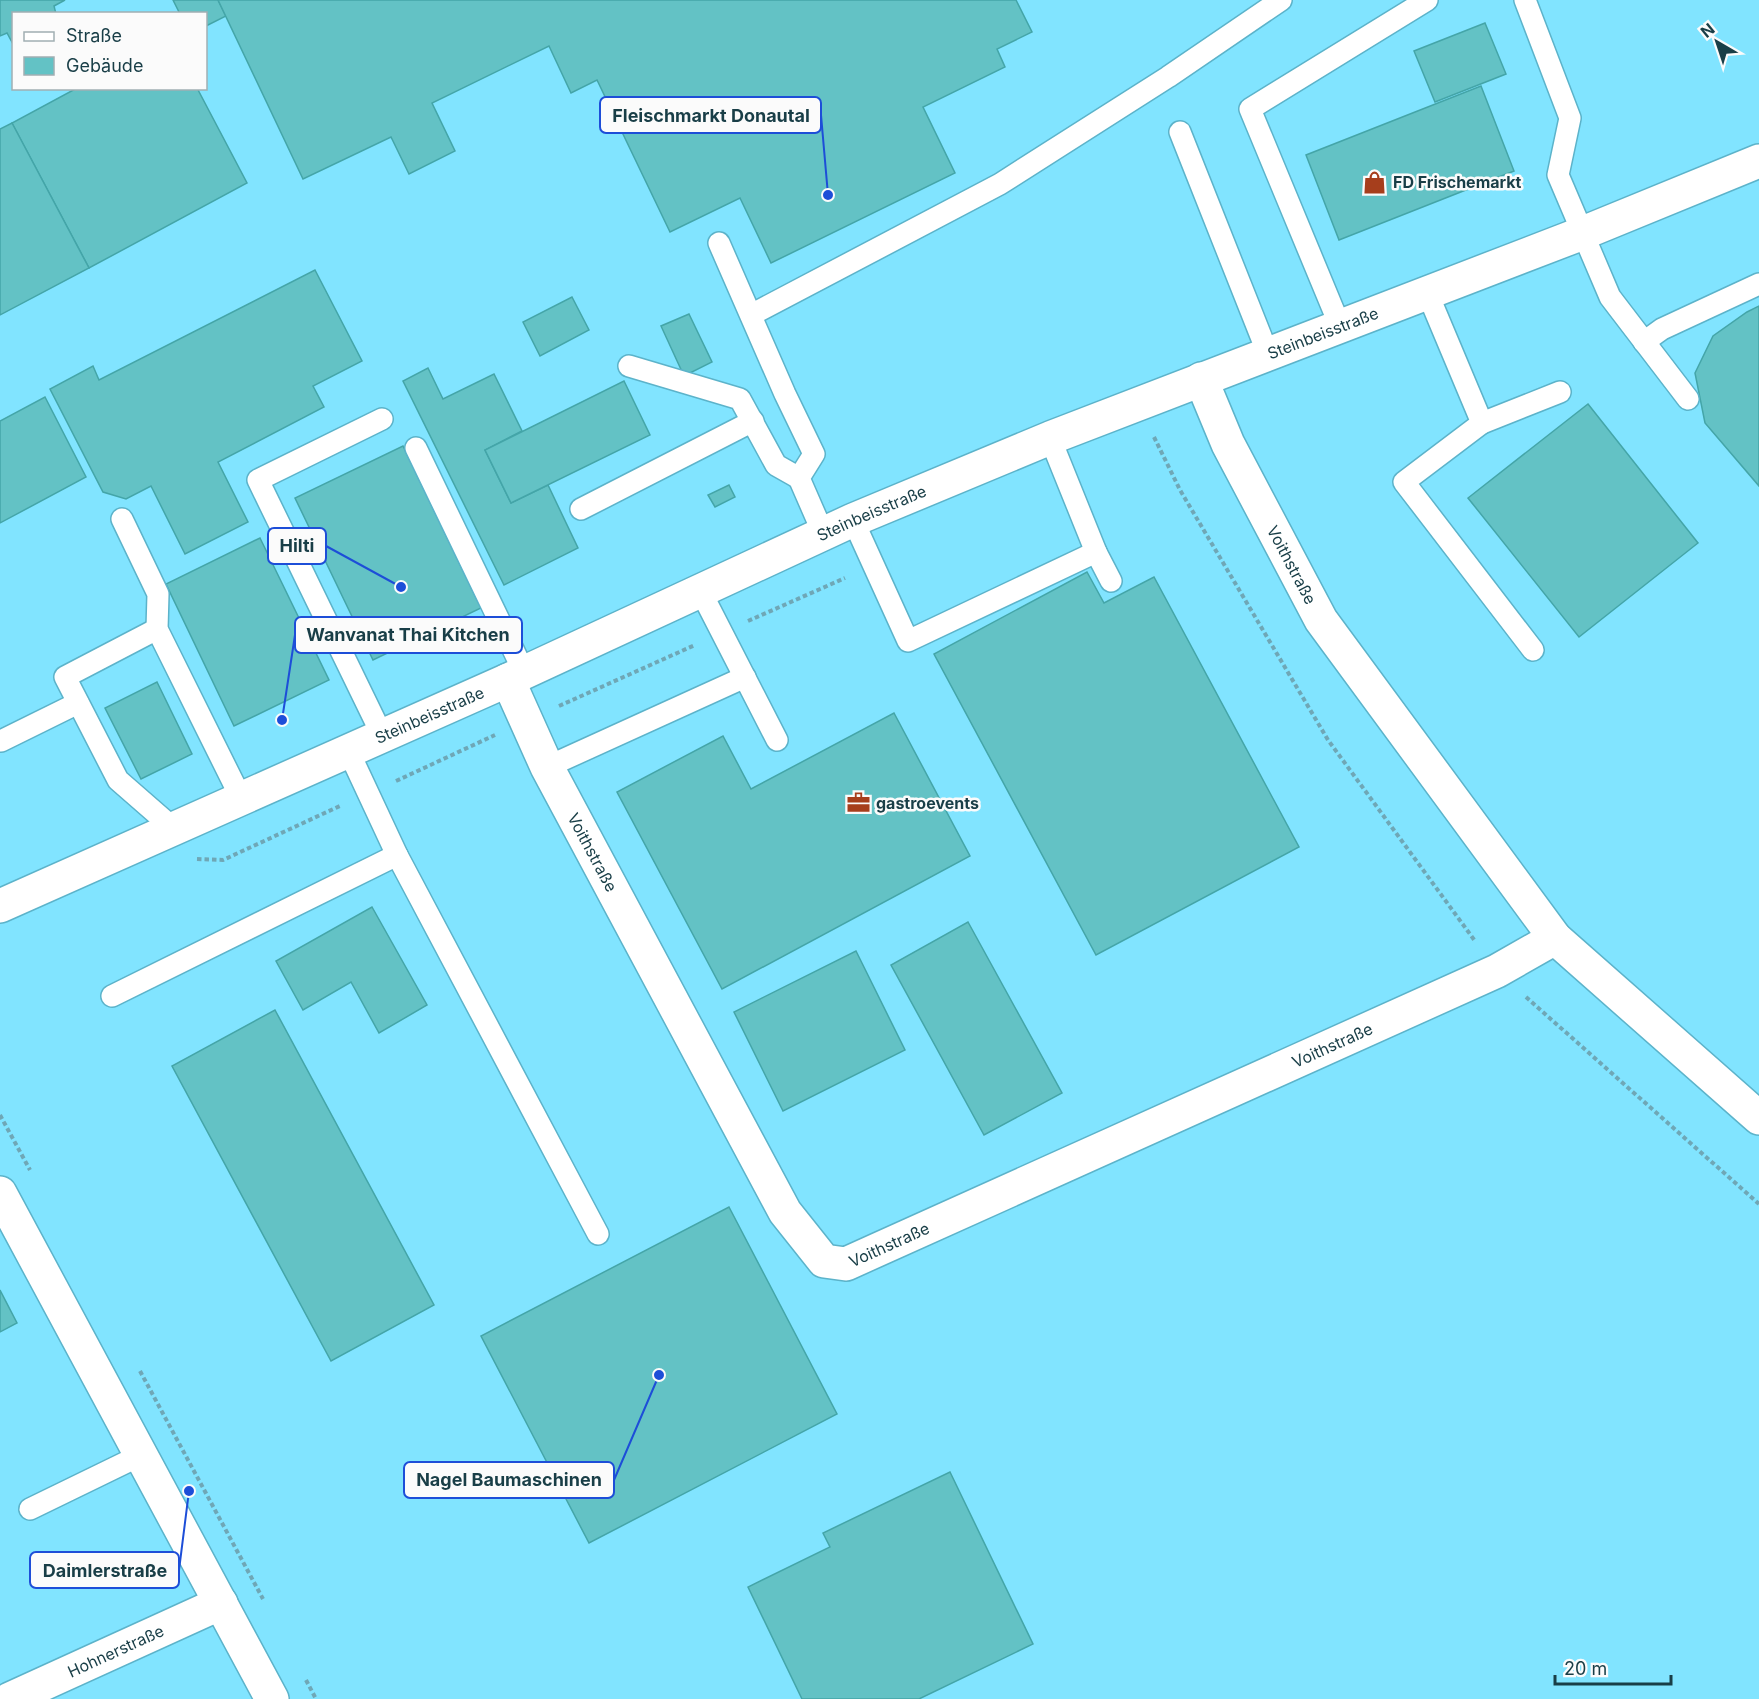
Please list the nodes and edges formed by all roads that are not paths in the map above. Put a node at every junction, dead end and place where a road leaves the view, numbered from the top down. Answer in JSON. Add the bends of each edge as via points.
{"nodes":[{"id":1,"x":1281,"y":0,"type":"edge"},
{"id":2,"x":1427,"y":0,"type":"edge"},
{"id":3,"x":1525,"y":0,"type":"edge"},
{"id":4,"x":1180,"y":132,"type":"dead end"},
{"id":5,"x":1759,"y":161,"type":"edge"},
{"id":6,"x":1582,"y":233,"type":"junction"},
{"id":7,"x":719,"y":243,"type":"dead end"},
{"id":8,"x":1759,"y":284,"type":"edge"},
{"id":9,"x":1427,"y":292,"type":"junction"},
{"id":10,"x":751,"y":315,"type":"junction"},
{"id":11,"x":1340,"y":326,"type":"junction"},
{"id":12,"x":1644,"y":342,"type":"junction"},
{"id":13,"x":1268,"y":354,"type":"junction"},
{"id":14,"x":629,"y":366,"type":"dead end"},
{"id":15,"x":1201,"y":379,"type":"junction"},
{"id":16,"x":1560,"y":392,"type":"dead end"},
{"id":17,"x":1688,"y":399,"type":"dead end"},
{"id":18,"x":382,"y":418,"type":"dead end"},
{"id":19,"x":753,"y":421,"type":"junction"},
{"id":20,"x":1482,"y":423,"type":"junction"},
{"id":21,"x":1050,"y":438,"type":"junction"},
{"id":22,"x":416,"y":448,"type":"dead end"},
{"id":23,"x":799,"y":478,"type":"junction"},
{"id":24,"x":581,"y":509,"type":"dead end"},
{"id":25,"x":122,"y":519,"type":"dead end"},
{"id":26,"x":854,"y":520,"type":"junction"},
{"id":27,"x":823,"y":533,"type":"junction"},
{"id":28,"x":1096,"y":552,"type":"junction"},
{"id":29,"x":1111,"y":581,"type":"dead end"},
{"id":30,"x":700,"y":590,"type":"junction"},
{"id":31,"x":158,"y":629,"type":"junction"},
{"id":32,"x":1533,"y":650,"type":"dead end"},
{"id":33,"x":516,"y":676,"type":"junction"},
{"id":34,"x":745,"y":676,"type":"junction"},
{"id":35,"x":78,"y":703,"type":"junction"},
{"id":36,"x":382,"y":735,"type":"junction"},
{"id":37,"x":777,"y":740,"type":"dead end"},
{"id":38,"x":1,"y":741,"type":"edge"},
{"id":39,"x":348,"y":750,"type":"junction"},
{"id":40,"x":548,"y":767,"type":"junction"},
{"id":41,"x":240,"y":798,"type":"junction"},
{"id":42,"x":173,"y":828,"type":"junction"},
{"id":43,"x":397,"y":855,"type":"junction"},
{"id":44,"x":0,"y":906,"type":"edge"},
{"id":45,"x":1555,"y":939,"type":"junction"},
{"id":46,"x":112,"y":996,"type":"dead end"},
{"id":47,"x":1759,"y":1118,"type":"edge"},
{"id":48,"x":0,"y":1193,"type":"edge"},
{"id":49,"x":598,"y":1234,"type":"dead end"},
{"id":50,"x":141,"y":1455,"type":"junction"},
{"id":51,"x":30,"y":1509,"type":"dead end"},
{"id":52,"x":220,"y":1603,"type":"junction"},
{"id":53,"x":10,"y":1699,"type":"edge"},
{"id":54,"x":272,"y":1699,"type":"edge"}],
"edges":[{"from":1,"to":10,"type":"lane","via":[[1000,183]]},
{"from":2,"to":11,"type":"lane","via":[[1250,109]]},
{"from":3,"to":6,"type":"lane","via":[[1570,118],[1558,175]]},
{"from":4,"to":13,"type":"lane"},
{"from":5,"to":6,"type":"street","name":"Steinbeisstraße"},
{"from":6,"to":9,"type":"street","name":"Steinbeisstraße"},
{"from":6,"to":12,"type":"lane","via":[[1610,297]]},
{"from":7,"to":10,"type":"lane"},
{"from":8,"to":12,"type":"lane","via":[[1662,329]]},
{"from":9,"to":11,"type":"street","name":"Steinbeisstraße"},
{"from":9,"to":20,"type":"lane"},
{"from":10,"to":23,"type":"lane","via":[[814,454]]},
{"from":11,"to":13,"type":"street","name":"Steinbeisstraße"},
{"from":12,"to":17,"type":"lane"},
{"from":13,"to":15,"type":"street","name":"Steinbeisstraße"},
{"from":14,"to":19,"type":"lane","via":[[740,399]]},
{"from":15,"to":21,"type":"street","name":"Steinbeisstraße"},
{"from":15,"to":45,"type":"street","name":"Voithstraße","via":[[1228,444],[1321,621]]},
{"from":16,"to":20,"type":"lane"},
{"from":18,"to":36,"type":"lane","via":[[258,480]]},
{"from":19,"to":23,"type":"lane","via":[[776,465]]},
{"from":19,"to":24,"type":"lane"},
{"from":20,"to":32,"type":"lane","via":[[1404,482]]},
{"from":21,"to":26,"type":"street","name":"Steinbeisstraße"},
{"from":21,"to":28,"type":"lane"},
{"from":22,"to":33,"type":"lane"},
{"from":23,"to":27,"type":"lane"},
{"from":25,"to":31,"type":"lane","via":[[158,594]]},
{"from":26,"to":27,"type":"street","name":"Steinbeisstraße"},
{"from":26,"to":28,"type":"lane","via":[[908,641]]},
{"from":27,"to":30,"type":"street","name":"Steinbeisstraße"},
{"from":28,"to":29,"type":"lane"},
{"from":30,"to":33,"type":"street","name":"Steinbeisstraße"},
{"from":30,"to":34,"type":"lane"},
{"from":31,"to":35,"type":"lane","via":[[65,677]]},
{"from":31,"to":41,"type":"lane"},
{"from":33,"to":36,"type":"street","name":"Steinbeisstraße"},
{"from":33,"to":40,"type":"street","name":"Voithstraße"},
{"from":34,"to":37,"type":"lane"},
{"from":34,"to":40,"type":"lane"},
{"from":35,"to":38,"type":"lane"},
{"from":35,"to":42,"type":"lane","via":[[118,780]]},
{"from":36,"to":39,"type":"street","name":"Steinbeisstraße"},
{"from":39,"to":41,"type":"street","name":"Steinbeisstraße"},
{"from":39,"to":43,"type":"lane"},
{"from":40,"to":45,"type":"street","name":"Voithstraße","via":[[785,1212],[824,1261],[846,1264],[1497,971]]},
{"from":41,"to":42,"type":"street","name":"Steinbeisstraße"},
{"from":42,"to":44,"type":"street","name":"Steinbeisstraße"},
{"from":43,"to":46,"type":"lane"},
{"from":43,"to":49,"type":"lane"},
{"from":45,"to":47,"type":"street","name":"Voithstraße"},
{"from":48,"to":50,"type":"street"},
{"from":50,"to":51,"type":"lane"},
{"from":50,"to":52,"type":"street"},
{"from":52,"to":53,"type":"street","name":"Hohnerstraße"},
{"from":52,"to":54,"type":"street"}]}
